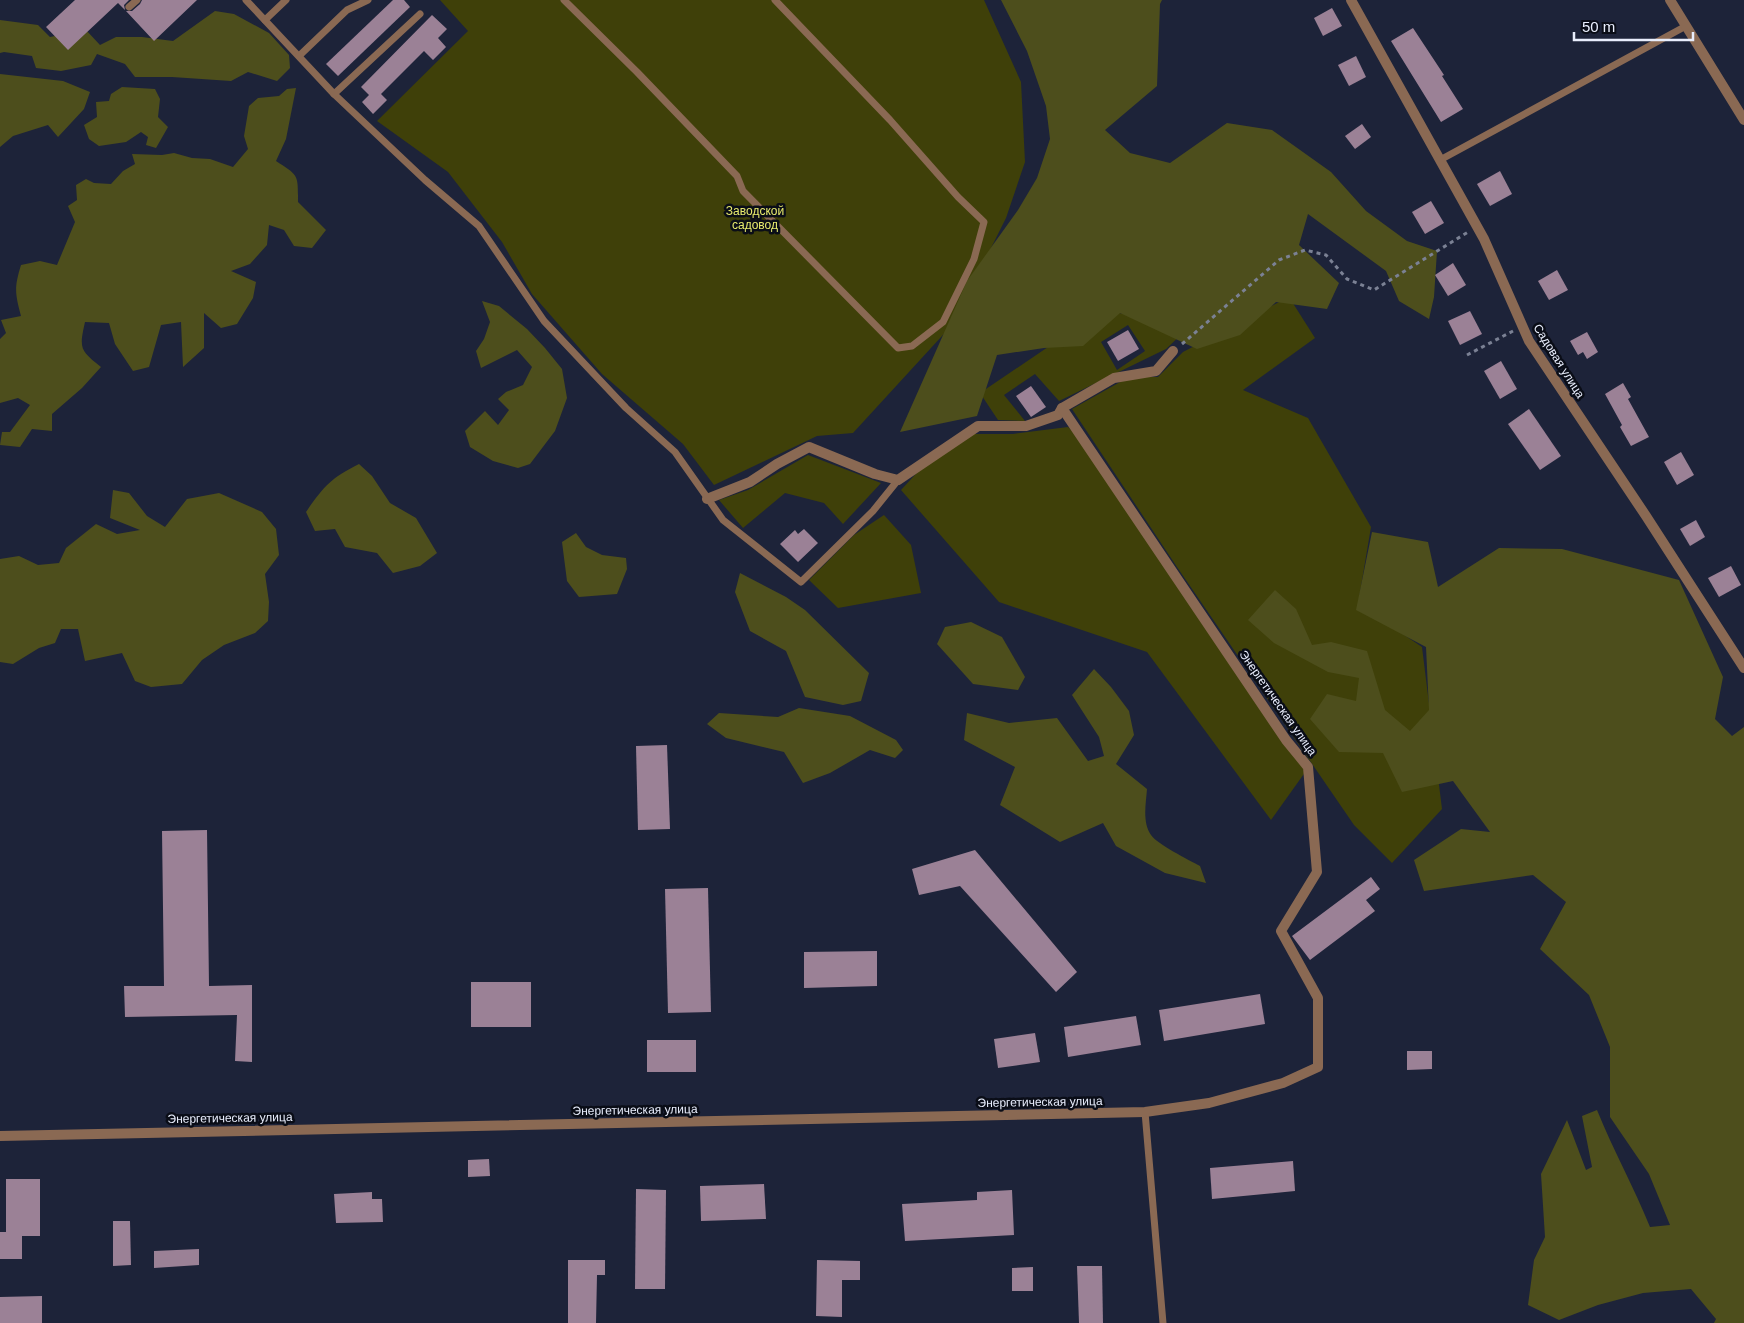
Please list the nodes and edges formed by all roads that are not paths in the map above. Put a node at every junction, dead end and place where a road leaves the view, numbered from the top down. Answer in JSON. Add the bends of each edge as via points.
{"nodes":[{"id":1,"x":137,"y":0,"type":"edge"},
{"id":2,"x":246,"y":0,"type":"edge"},
{"id":3,"x":286,"y":0,"type":"edge"},
{"id":4,"x":368,"y":0,"type":"edge"},
{"id":5,"x":564,"y":0,"type":"edge"},
{"id":6,"x":776,"y":0,"type":"edge"},
{"id":7,"x":1351,"y":0,"type":"edge"},
{"id":8,"x":1670,"y":0,"type":"edge"},
{"id":9,"x":129,"y":7,"type":"dead end"},
{"id":10,"x":420,"y":14,"type":"dead end"},
{"id":11,"x":265,"y":20,"type":"junction"},
{"id":12,"x":1686,"y":26,"type":"junction"},
{"id":13,"x":299,"y":56,"type":"junction"},
{"id":14,"x":334,"y":94,"type":"junction"},
{"id":15,"x":1744,"y":120,"type":"edge"},
{"id":16,"x":1440,"y":160,"type":"junction"},
{"id":17,"x":1173,"y":351,"type":"road end"},
{"id":18,"x":1062,"y":408,"type":"junction"},
{"id":19,"x":898,"y":480,"type":"junction"},
{"id":20,"x":708,"y":498,"type":"junction"},
{"id":21,"x":1744,"y":668,"type":"edge"},
{"id":22,"x":1145,"y":1112,"type":"junction"},
{"id":23,"x":0,"y":1136,"type":"edge"},
{"id":24,"x":1163,"y":1323,"type":"edge"}],
"edges":[{"from":1,"to":9,"type":"lane"},
{"from":2,"to":11,"type":"lane"},
{"from":3,"to":11,"type":"lane"},
{"from":4,"to":13,"type":"lane","via":[[347,10]]},
{"from":5,"to":6,"type":"lane","via":[[737,176],[743,191],[898,348],[912,346],[943,322],[974,259],[984,222]]},
{"from":7,"to":16,"type":"street","name":"Садовая улица"},
{"from":8,"to":12,"type":"street"},
{"from":10,"to":14,"type":"lane"},
{"from":11,"to":13,"type":"lane"},
{"from":12,"to":15,"type":"street"},
{"from":12,"to":16,"type":"lane"},
{"from":13,"to":14,"type":"lane"},
{"from":14,"to":20,"type":"lane","via":[[479,226],[544,321],[626,408],[675,452]]},
{"from":16,"to":21,"type":"street","name":"Садовая улица","via":[[1477,227],[1529,340]]},
{"from":17,"to":18,"type":"street","via":[[1156,370],[1114,378]]},
{"from":18,"to":19,"type":"street","via":[[1058,415],[1026,426],[978,426]]},
{"from":18,"to":22,"type":"street","name":"Энергетическая улица","via":[[1286,740],[1308,767],[1317,872],[1281,931],[1318,998],[1318,1067],[1282,1083],[1210,1104]]},
{"from":19,"to":20,"type":"street","via":[[809,447],[750,482]]},
{"from":19,"to":20,"type":"lane","via":[[873,511],[800,582],[722,520]]},
{"from":22,"to":23,"type":"street","name":"Энергетическая улица"},
{"from":22,"to":24,"type":"lane"}]}
